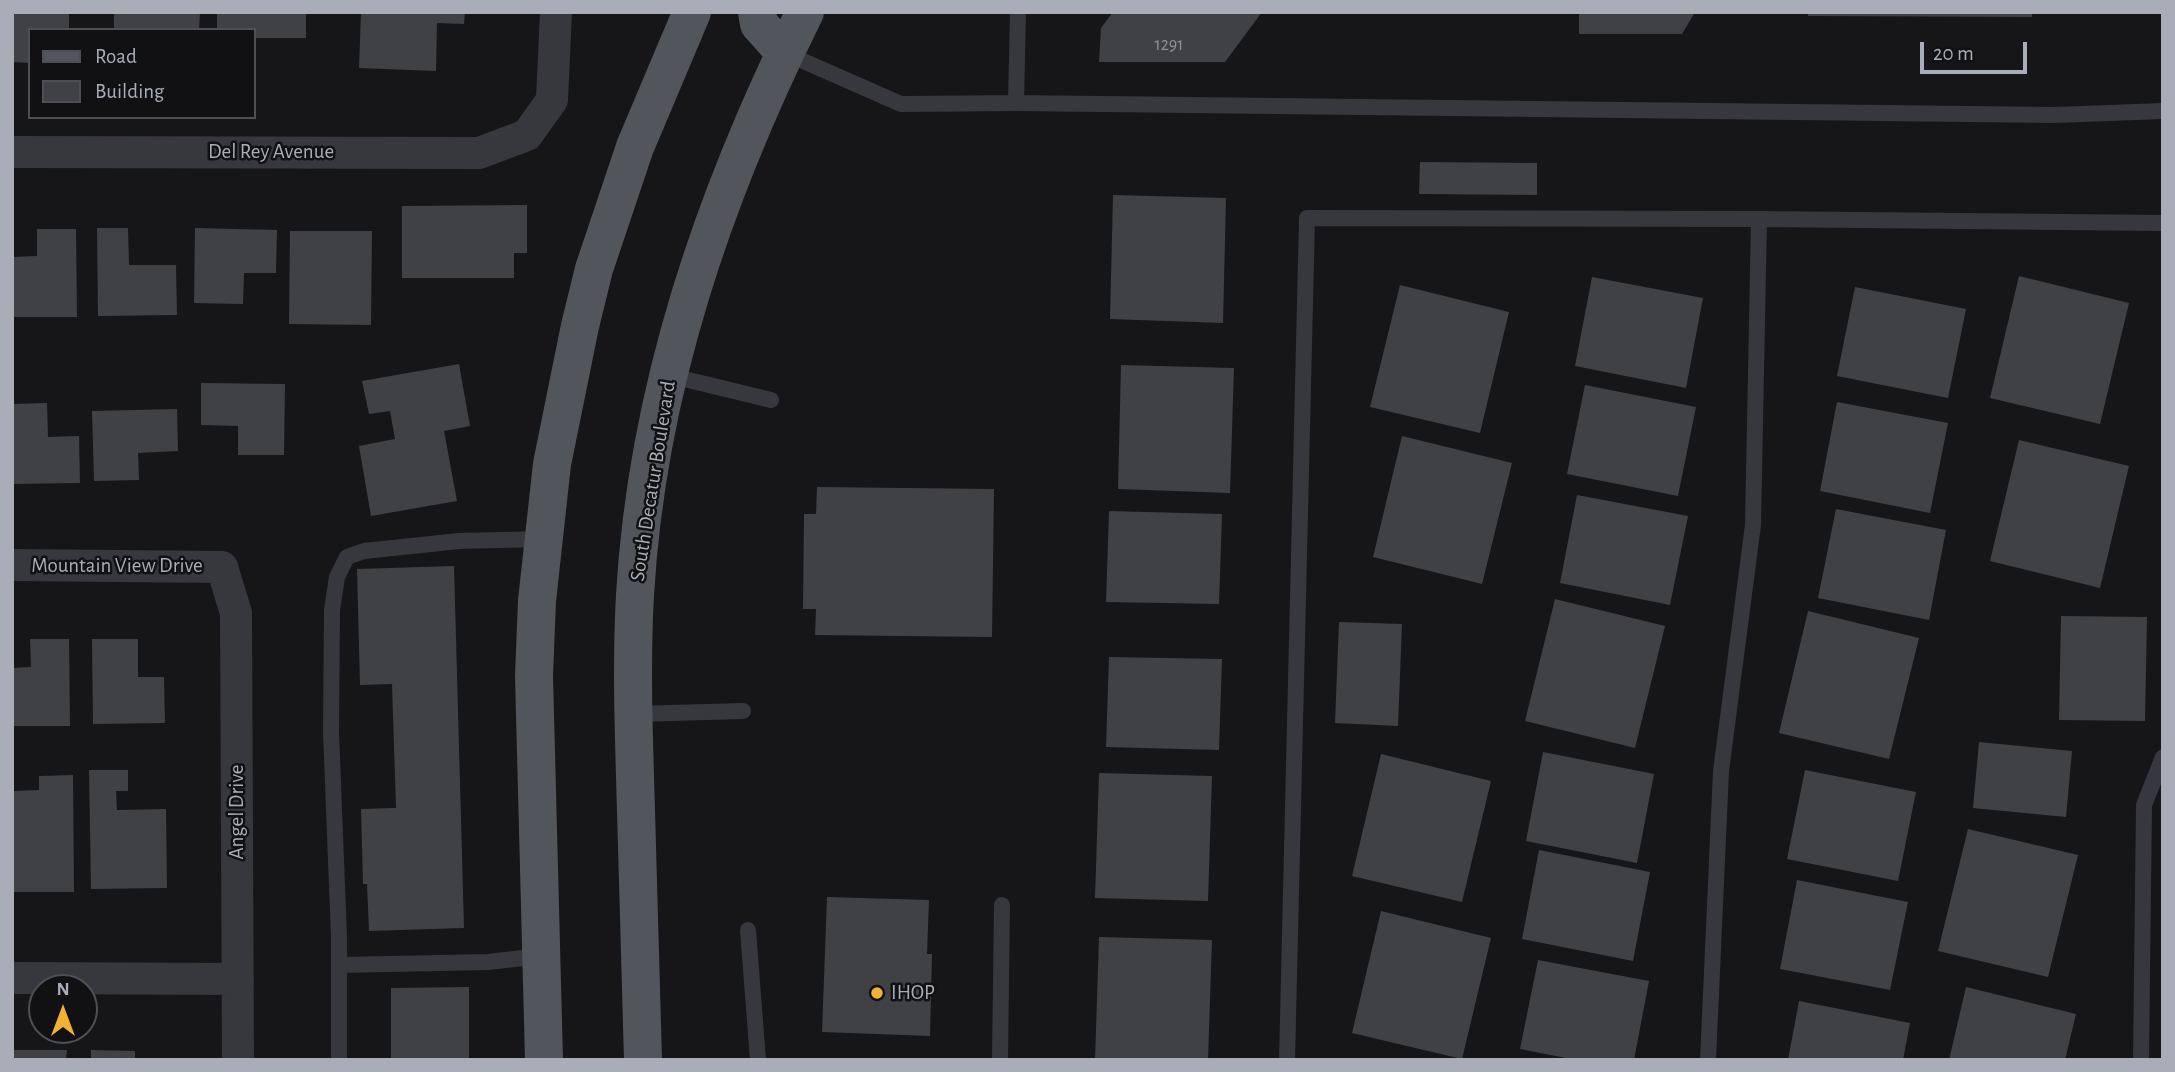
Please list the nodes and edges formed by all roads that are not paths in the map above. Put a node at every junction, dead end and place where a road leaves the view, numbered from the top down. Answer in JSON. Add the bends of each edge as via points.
{"nodes":[{"id":1,"x":556,"y":12,"type":"edge"},
{"id":2,"x":692,"y":12,"type":"edge"},
{"id":3,"x":757,"y":12,"type":"edge"},
{"id":4,"x":805,"y":12,"type":"edge"},
{"id":5,"x":1018,"y":12,"type":"edge"},
{"id":6,"x":785,"y":53,"type":"junction"},
{"id":7,"x":1016,"y":103,"type":"junction"},
{"id":8,"x":2163,"y":111,"type":"edge"},
{"id":9,"x":12,"y":152,"type":"edge"},
{"id":10,"x":1759,"y":219,"type":"junction"},
{"id":11,"x":2163,"y":223,"type":"edge"},
{"id":12,"x":668,"y":375,"type":"junction"},
{"id":13,"x":771,"y":400,"type":"dead end"},
{"id":14,"x":543,"y":539,"type":"junction"},
{"id":15,"x":12,"y":565,"type":"edge"},
{"id":16,"x":222,"y":567,"type":"joint"},
{"id":17,"x":743,"y":711,"type":"dead end"},
{"id":18,"x":634,"y":714,"type":"junction"},
{"id":19,"x":2163,"y":757,"type":"edge"},
{"id":20,"x":1002,"y":905,"type":"dead end"},
{"id":21,"x":748,"y":930,"type":"dead end"},
{"id":22,"x":541,"y":957,"type":"junction"},
{"id":23,"x":339,"y":965,"type":"junction"},
{"id":24,"x":12,"y":978,"type":"edge"},
{"id":25,"x":238,"y":979,"type":"junction"},
{"id":26,"x":238,"y":1060,"type":"edge"},
{"id":27,"x":339,"y":1060,"type":"edge"},
{"id":28,"x":544,"y":1060,"type":"edge"},
{"id":29,"x":643,"y":1060,"type":"edge"},
{"id":30,"x":758,"y":1060,"type":"edge"},
{"id":31,"x":1000,"y":1060,"type":"edge"},
{"id":32,"x":1287,"y":1060,"type":"edge"},
{"id":33,"x":1707,"y":1060,"type":"edge"},
{"id":34,"x":2141,"y":1060,"type":"edge"}],
"edges":[{"from":1,"to":9,"type":"street","name":"Del Rey Avenue","via":[[552,100],[527,135],[479,153]]},
{"from":2,"to":14,"type":"main road","via":[[635,147],[594,269],[552,464]]},
{"from":3,"to":6,"type":"main road","via":[[760,24]]},
{"from":4,"to":6,"type":"main road","name":"South Decatur Boulevard"},
{"from":5,"to":7,"type":"lane"},
{"from":6,"to":7,"type":"lane","via":[[901,104]]},
{"from":6,"to":12,"type":"main road","name":"South Decatur Boulevard","via":[[705,247]]},
{"from":7,"to":8,"type":"lane","via":[[2055,115]]},
{"from":10,"to":11,"type":"lane"},
{"from":10,"to":32,"type":"lane","via":[[1307,218]]},
{"from":10,"to":33,"type":"lane","via":[[1753,524],[1721,771]]},
{"from":12,"to":13,"type":"lane"},
{"from":12,"to":18,"type":"main road","name":"South Decatur Boulevard","via":[[654,443],[635,594]]},
{"from":14,"to":22,"type":"main road","via":[[534,676]]},
{"from":14,"to":23,"type":"lane","via":[[459,541],[364,551],[347,557],[337,577],[332,610],[331,732]]},
{"from":15,"to":16,"type":"street","name":"Mountain View Drive"},
{"from":16,"to":25,"type":"street","name":"Angel Drive","via":[[236,613]]},
{"from":17,"to":18,"type":"lane"},
{"from":18,"to":29,"type":"main road","name":"South Decatur Boulevard"},
{"from":19,"to":34,"type":"lane","via":[[2144,805]]},
{"from":20,"to":31,"type":"lane"},
{"from":21,"to":30,"type":"lane"},
{"from":22,"to":23,"type":"lane"},
{"from":22,"to":28,"type":"main road"},
{"from":23,"to":27,"type":"lane"},
{"from":24,"to":25,"type":"street"},
{"from":25,"to":26,"type":"street","name":"Angel Drive"}]}
